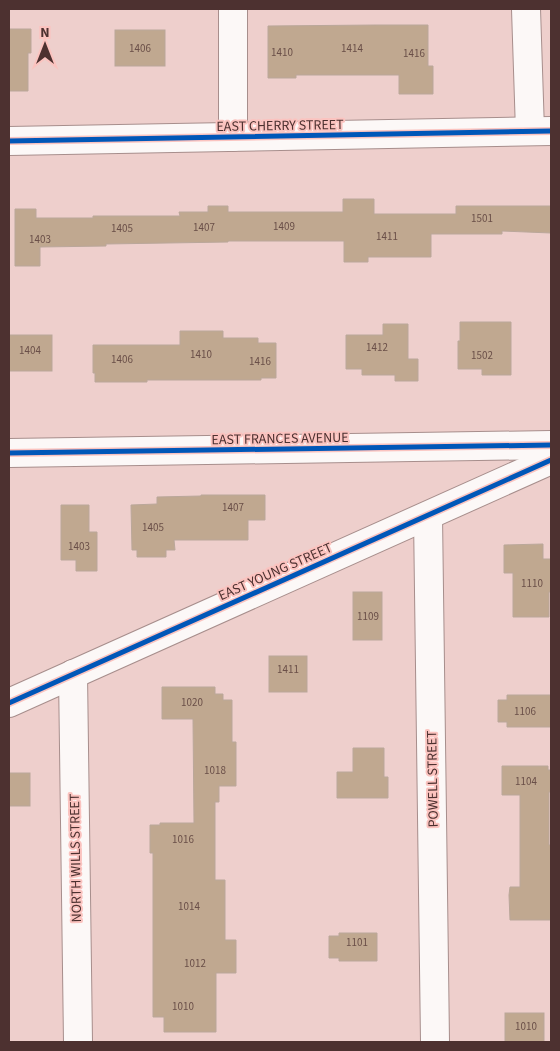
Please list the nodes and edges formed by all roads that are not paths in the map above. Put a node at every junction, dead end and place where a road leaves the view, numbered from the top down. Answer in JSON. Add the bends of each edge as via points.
{"nodes":[{"id":1,"x":233,"y":9,"type":"edge"},
{"id":2,"x":526,"y":9,"type":"edge"},
{"id":3,"x":541,"y":131,"type":"edge"},
{"id":4,"x":233,"y":137,"type":"junction"},
{"id":5,"x":9,"y":142,"type":"edge"},
{"id":6,"x":551,"y":445,"type":"edge"},
{"id":7,"x":9,"y":454,"type":"edge"},
{"id":8,"x":551,"y":460,"type":"edge"},
{"id":9,"x":428,"y":516,"type":"junction"},
{"id":10,"x":73,"y":674,"type":"junction"},
{"id":11,"x":9,"y":703,"type":"edge"},
{"id":12,"x":78,"y":1042,"type":"edge"},
{"id":13,"x":435,"y":1042,"type":"edge"}],
"edges":[{"from":1,"to":4,"type":"street"},
{"from":2,"to":3,"type":"street"},
{"from":3,"to":4,"type":"street","name":"EAST CHERRY STREET"},
{"from":4,"to":5,"type":"street","name":"EAST CHERRY STREET"},
{"from":6,"to":7,"type":"street","name":"EAST FRANCES AVENUE"},
{"from":8,"to":9,"type":"street","name":"EAST YOUNG STREET"},
{"from":9,"to":10,"type":"street","name":"EAST YOUNG STREET"},
{"from":9,"to":13,"type":"street","name":"POWELL STREET"},
{"from":10,"to":11,"type":"street","name":"EAST YOUNG STREET"},
{"from":10,"to":12,"type":"street","name":"NORTH WILLS STREET"}]}
